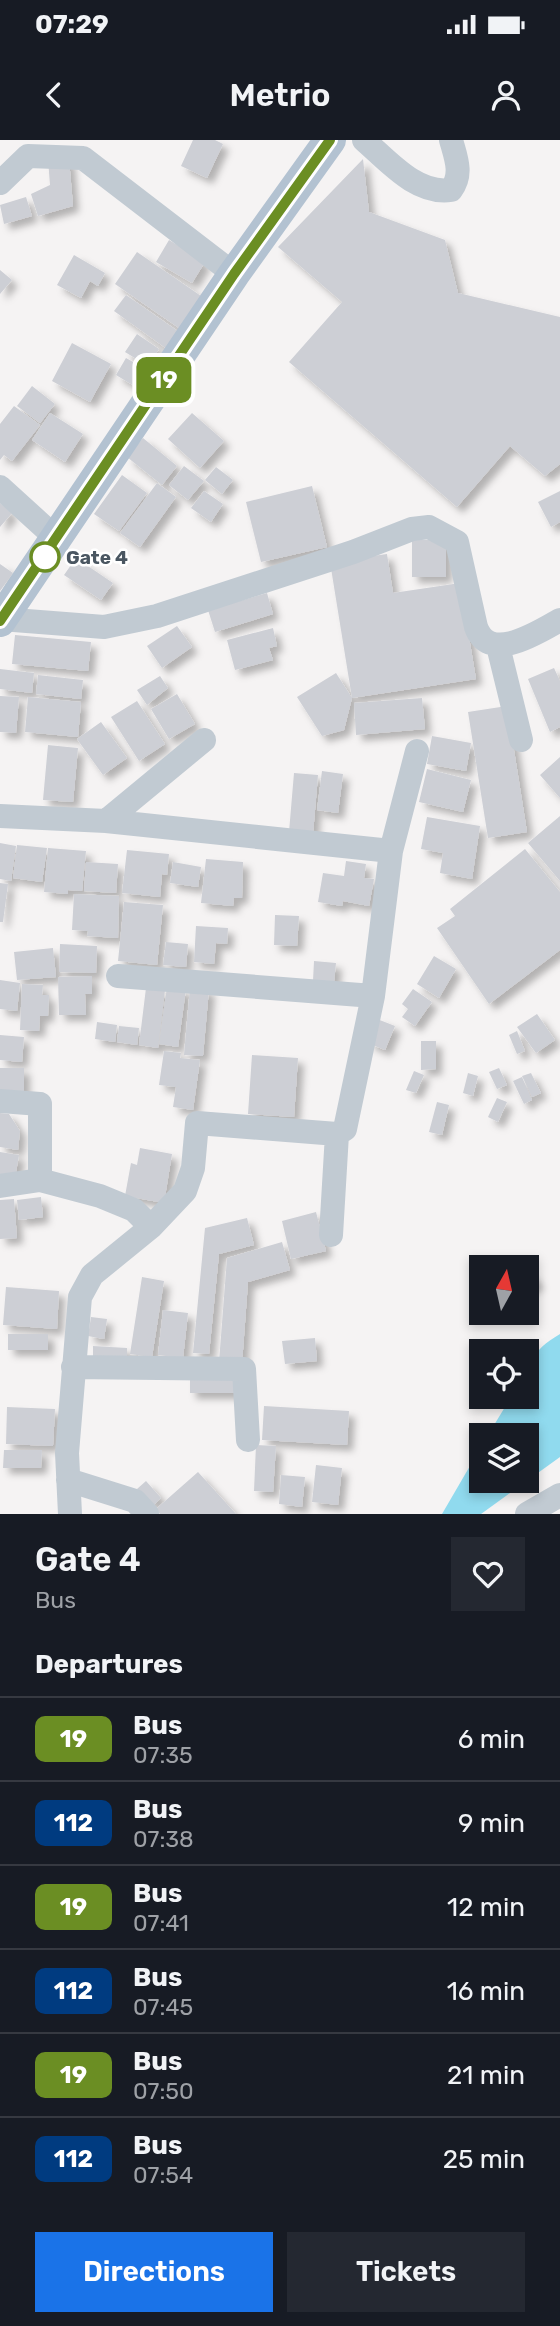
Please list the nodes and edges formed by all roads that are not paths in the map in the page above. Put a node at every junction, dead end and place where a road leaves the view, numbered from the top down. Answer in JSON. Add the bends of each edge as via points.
{"nodes":[{"id":1,"x":330,"y":140,"type":"edge"},
{"id":2,"x":364,"y":140,"type":"edge"},
{"id":3,"x":452,"y":140,"type":"edge"},
{"id":4,"x":0,"y":183,"type":"edge"},
{"id":5,"x":234,"y":274,"type":"junction"},
{"id":6,"x":0,"y":487,"type":"edge"},
{"id":7,"x":57,"y":539,"type":"junction"},
{"id":8,"x":1,"y":620,"type":"edge"},
{"id":9,"x":560,"y":620,"type":"edge"},
{"id":10,"x":498,"y":646,"type":"junction"},
{"id":11,"x":204,"y":740,"type":"dead end"},
{"id":12,"x":521,"y":740,"type":"dead end"},
{"id":13,"x":417,"y":751,"type":"dead end"},
{"id":14,"x":0,"y":816,"type":"edge"},
{"id":15,"x":106,"y":821,"type":"junction"},
{"id":16,"x":391,"y":851,"type":"junction"},
{"id":17,"x":118,"y":976,"type":"dead end"},
{"id":18,"x":373,"y":996,"type":"junction"},
{"id":19,"x":0,"y":1101,"type":"edge"},
{"id":20,"x":337,"y":1134,"type":"junction"},
{"id":21,"x":40,"y":1181,"type":"junction"},
{"id":22,"x":0,"y":1186,"type":"edge"},
{"id":23,"x":151,"y":1227,"type":"junction"},
{"id":24,"x":331,"y":1235,"type":"dead end"},
{"id":25,"x":72,"y":1367,"type":"junction"},
{"id":26,"x":248,"y":1440,"type":"dead end"},
{"id":27,"x":68,"y":1480,"type":"junction"},
{"id":28,"x":560,"y":1495,"type":"edge"},
{"id":29,"x":69,"y":1514,"type":"edge"},
{"id":30,"x":147,"y":1514,"type":"edge"},
{"id":31,"x":527,"y":1514,"type":"edge"}],
"edges":[{"from":1,"to":5,"type":"main road"},
{"from":2,"to":3,"type":"street","via":[[423,189],[438,192],[451,190],[458,181]]},
{"from":4,"to":5,"type":"street","via":[[28,156],[83,158]]},
{"from":5,"to":7,"type":"main road"},
{"from":6,"to":7,"type":"street"},
{"from":7,"to":8,"type":"main road"},
{"from":8,"to":10,"type":"street","via":[[104,627],[157,616],[429,527],[457,542],[480,636]]},
{"from":9,"to":10,"type":"street"},
{"from":10,"to":12,"type":"street"},
{"from":11,"to":15,"type":"street"},
{"from":13,"to":16,"type":"street"},
{"from":14,"to":15,"type":"street"},
{"from":15,"to":16,"type":"street"},
{"from":16,"to":18,"type":"street"},
{"from":17,"to":18,"type":"street"},
{"from":18,"to":20,"type":"street","via":[[345,1129]]},
{"from":19,"to":21,"type":"street","via":[[40,1104]]},
{"from":20,"to":23,"type":"street","via":[[197,1123],[186,1191]]},
{"from":20,"to":24,"type":"street"},
{"from":21,"to":22,"type":"street"},
{"from":21,"to":23,"type":"street","via":[[100,1195],[134,1210]]},
{"from":23,"to":25,"type":"street","via":[[92,1275],[80,1297]]},
{"from":25,"to":26,"type":"street","via":[[244,1368]]},
{"from":25,"to":27,"type":"street"},
{"from":27,"to":29,"type":"street"},
{"from":27,"to":30,"type":"street","via":[[135,1501]]},
{"from":28,"to":31,"type":"street"}]}
